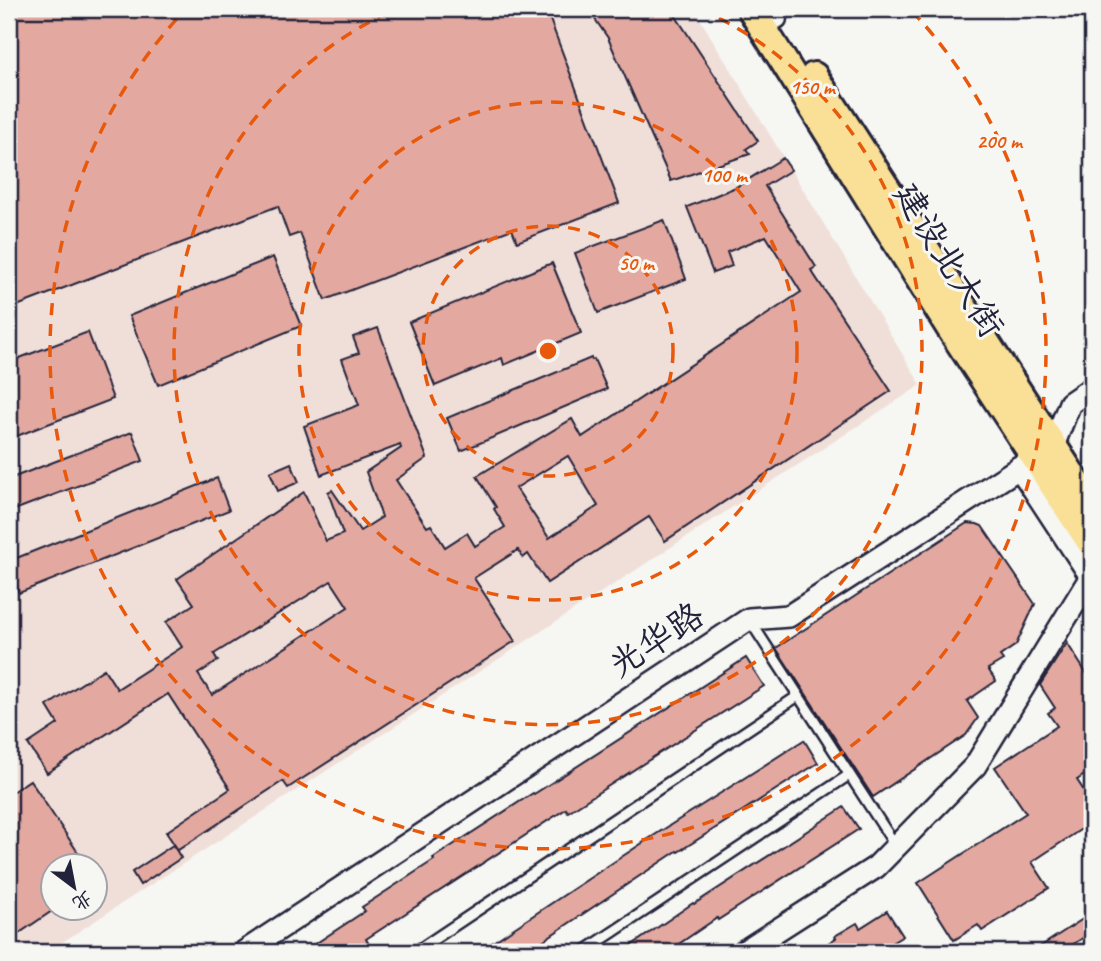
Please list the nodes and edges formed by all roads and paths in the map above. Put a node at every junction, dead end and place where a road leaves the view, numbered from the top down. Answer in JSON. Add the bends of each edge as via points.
{"nodes":[{"id":1,"x":764,"y":13,"type":"edge"},
{"id":2,"x":1092,"y":388,"type":"edge"},
{"id":3,"x":1036,"y":457,"type":"junction"},
{"id":4,"x":1092,"y":506,"type":"edge"},
{"id":5,"x":1092,"y":545,"type":"edge"},
{"id":6,"x":1092,"y":577,"type":"edge"},
{"id":7,"x":749,"y":619,"type":"junction"},
{"id":8,"x":798,"y":696,"type":"junction"},
{"id":9,"x":849,"y":775,"type":"junction"},
{"id":10,"x":896,"y":846,"type":"junction"},
{"id":11,"x":244,"y":952,"type":"edge"},
{"id":12,"x":415,"y":952,"type":"edge"},
{"id":13,"x":583,"y":952,"type":"edge"},
{"id":14,"x":743,"y":952,"type":"edge"}],
"edges":[{"from":1,"to":3,"type":"main road","name":"建设北大街","via":[[950,328]]},
{"from":2,"to":3,"type":"street","via":[[1070,403]]},
{"from":3,"to":4,"type":"main road"},
{"from":3,"to":5,"type":"main road","name":"建设北大街"},
{"from":3,"to":6,"type":"street"},
{"from":3,"to":7,"type":"street","name":"光华路","via":[[789,616]]},
{"from":6,"to":10,"type":"street","via":[[975,766]]},
{"from":7,"to":8,"type":"lane"},
{"from":7,"to":11,"type":"street","name":"光华路"},
{"from":8,"to":9,"type":"lane"},
{"from":8,"to":12,"type":"lane"},
{"from":9,"to":10,"type":"lane"},
{"from":9,"to":13,"type":"lane"},
{"from":10,"to":14,"type":"street","via":[[876,867]]}]}
